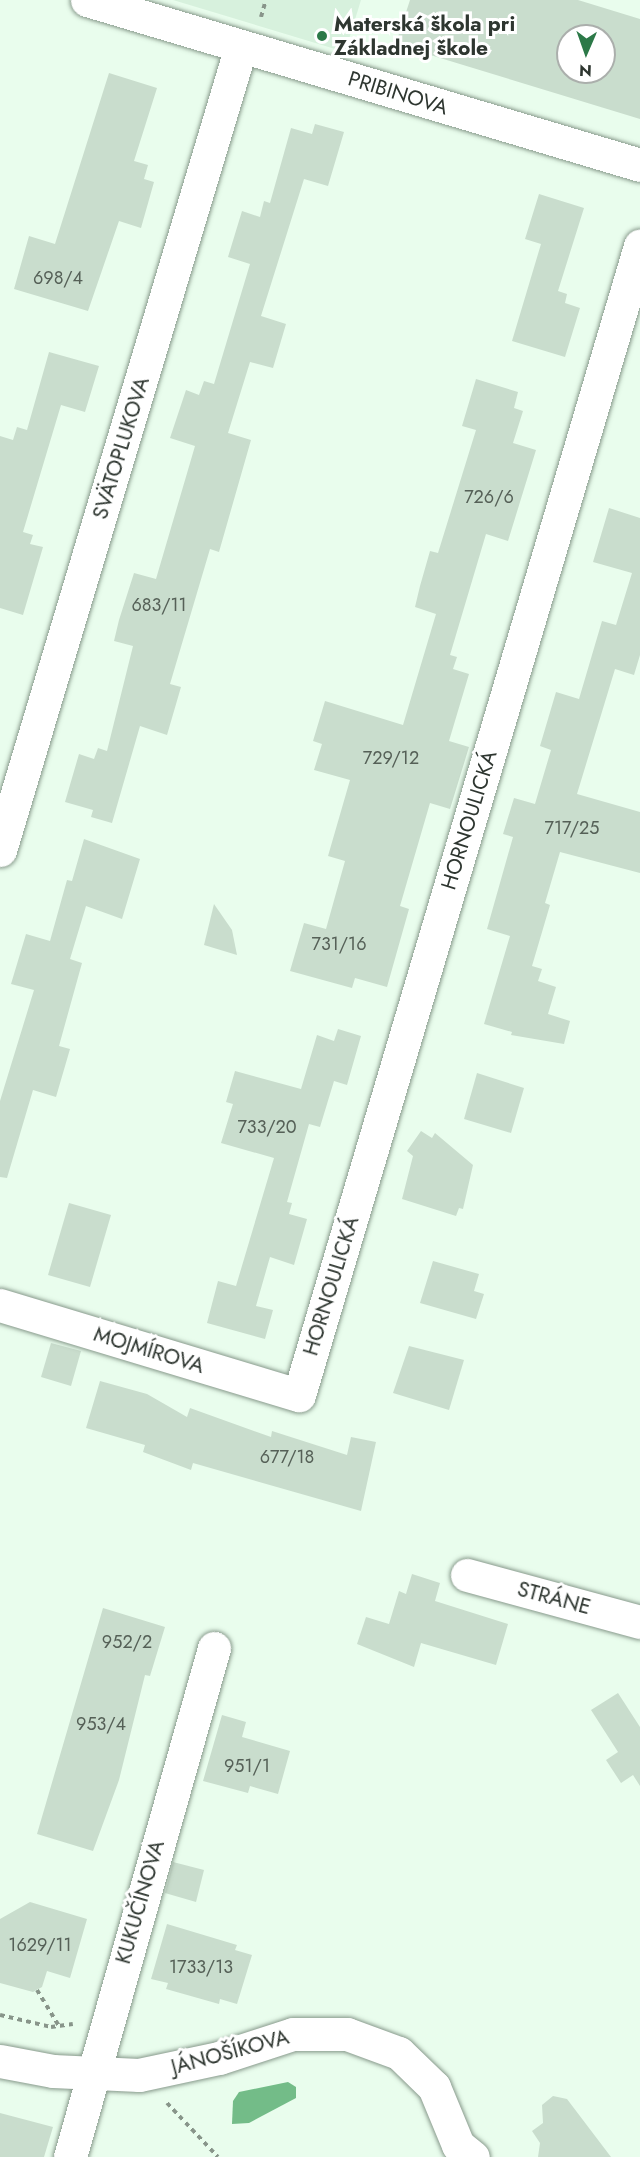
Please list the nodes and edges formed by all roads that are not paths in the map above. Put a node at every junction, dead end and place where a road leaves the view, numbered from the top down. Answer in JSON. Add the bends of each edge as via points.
{"nodes":[{"id":1,"x":87,"y":0,"type":"edge"},
{"id":2,"x":241,"y":46,"type":"junction"},
{"id":3,"x":640,"y":165,"type":"edge"},
{"id":4,"x":640,"y":246,"type":"edge"},
{"id":5,"x":0,"y":850,"type":"edge"},
{"id":6,"x":0,"y":1305,"type":"edge"},
{"id":7,"x":299,"y":1395,"type":"joint"},
{"id":8,"x":467,"y":1575,"type":"dead end"},
{"id":9,"x":640,"y":1622,"type":"edge"},
{"id":10,"x":214,"y":1647,"type":"dead end"},
{"id":11,"x":0,"y":2061,"type":"edge"},
{"id":12,"x":94,"y":2075,"type":"junction"},
{"id":13,"x":70,"y":2157,"type":"edge"},
{"id":14,"x":473,"y":2157,"type":"edge"}],
"edges":[{"from":1,"to":2,"type":"street","name":"PRIBINOVA"},
{"from":2,"to":3,"type":"street","name":"PRIBINOVA"},
{"from":2,"to":5,"type":"street","name":"SVÄTOPLUKOVA"},
{"from":4,"to":7,"type":"street","name":"HORNOULICKÁ"},
{"from":6,"to":7,"type":"street","name":"MOJMÍROVA"},
{"from":8,"to":9,"type":"street","name":"STRÁNE"},
{"from":10,"to":12,"type":"street","name":"KUKUČÍNOVA","via":[[103,2029]]},
{"from":11,"to":12,"type":"street","name":"JÁNOŠÍKOVA"},
{"from":12,"to":13,"type":"street","name":"KUKUČÍNOVA"},
{"from":12,"to":14,"type":"street","name":"JÁNOŠÍKOVA","via":[[139,2075],[219,2058],[293,2034],[347,2034],[399,2053],[434,2087],[458,2145]]}]}
